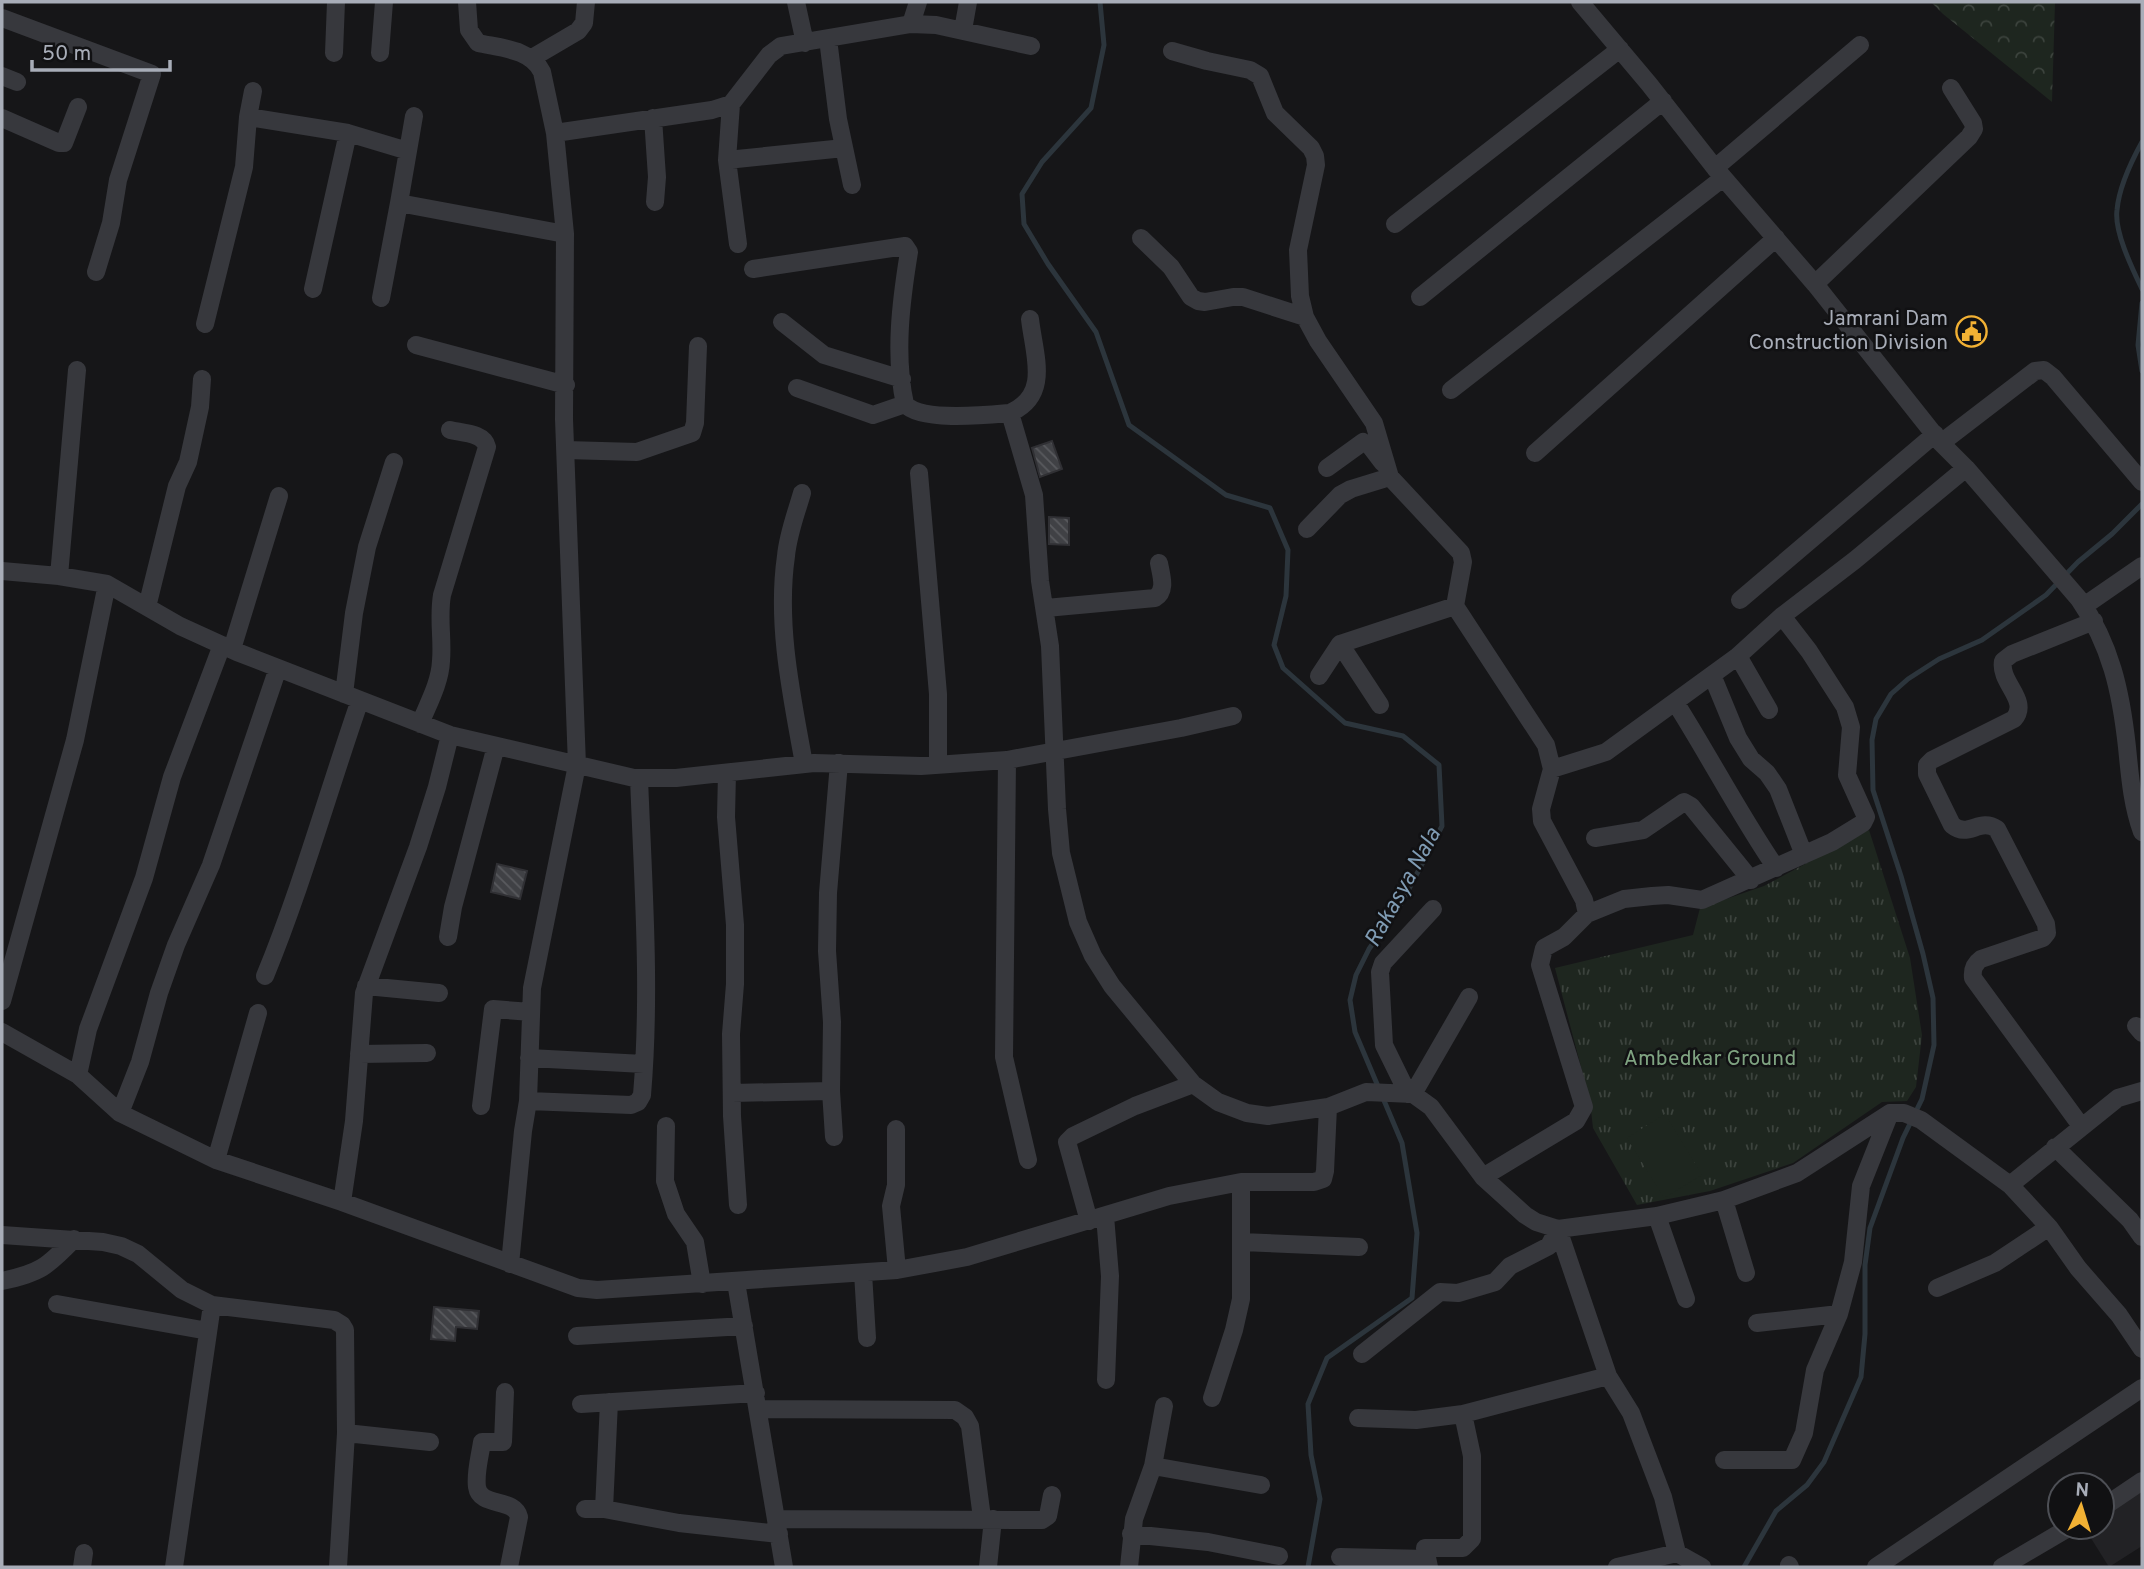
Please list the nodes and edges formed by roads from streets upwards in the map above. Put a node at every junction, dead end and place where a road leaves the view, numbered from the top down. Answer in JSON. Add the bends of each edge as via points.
{"nodes":[{"id":1,"x":336,"y":2,"type":"edge"},
{"id":2,"x":384,"y":2,"type":"edge"},
{"id":3,"x":467,"y":2,"type":"edge"},
{"id":4,"x":586,"y":2,"type":"edge"},
{"id":5,"x":796,"y":2,"type":"edge"},
{"id":6,"x":918,"y":2,"type":"edge"},
{"id":7,"x":968,"y":2,"type":"edge"},
{"id":8,"x":1580,"y":2,"type":"edge"},
{"id":9,"x":2,"y":18,"type":"edge"},
{"id":10,"x":911,"y":24,"type":"junction"},
{"id":11,"x":963,"y":30,"type":"junction"},
{"id":12,"x":828,"y":38,"type":"junction"},
{"id":13,"x":805,"y":43,"type":"junction"},
{"id":14,"x":1860,"y":45,"type":"dead end"},
{"id":15,"x":1031,"y":46,"type":"dead end"},
{"id":16,"x":1620,"y":49,"type":"junction"},
{"id":17,"x":1172,"y":51,"type":"dead end"},
{"id":18,"x":334,"y":53,"type":"dead end"},
{"id":19,"x":380,"y":53,"type":"dead end"},
{"id":20,"x":533,"y":58,"type":"junction"},
{"id":21,"x":1951,"y":88,"type":"dead end"},
{"id":22,"x":253,"y":91,"type":"dead end"},
{"id":23,"x":1663,"y":101,"type":"junction"},
{"id":24,"x":731,"y":104,"type":"junction"},
{"id":25,"x":78,"y":107,"type":"dead end"},
{"id":26,"x":414,"y":116,"type":"dead end"},
{"id":27,"x":248,"y":117,"type":"junction"},
{"id":28,"x":2,"y":118,"type":"edge"},
{"id":29,"x":653,"y":118,"type":"junction"},
{"id":30,"x":348,"y":133,"type":"junction"},
{"id":31,"x":555,"y":133,"type":"junction"},
{"id":32,"x":844,"y":148,"type":"junction"},
{"id":33,"x":408,"y":151,"type":"junction"},
{"id":34,"x":727,"y":160,"type":"junction"},
{"id":35,"x":1719,"y":173,"type":"junction"},
{"id":36,"x":852,"y":185,"type":"dead end"},
{"id":37,"x":655,"y":201,"type":"dead end"},
{"id":38,"x":399,"y":203,"type":"junction"},
{"id":39,"x":1395,"y":225,"type":"dead end"},
{"id":40,"x":565,"y":234,"type":"junction"},
{"id":41,"x":1141,"y":238,"type":"dead end"},
{"id":42,"x":1776,"y":238,"type":"junction"},
{"id":43,"x":738,"y":244,"type":"dead end"},
{"id":44,"x":753,"y":269,"type":"dead end"},
{"id":45,"x":96,"y":272,"type":"dead end"},
{"id":46,"x":1815,"y":284,"type":"junction"},
{"id":47,"x":313,"y":289,"type":"dead end"},
{"id":48,"x":1420,"y":297,"type":"dead end"},
{"id":49,"x":380,"y":298,"type":"dead end"},
{"id":50,"x":1305,"y":317,"type":"junction"},
{"id":51,"x":1030,"y":319,"type":"dead end"},
{"id":52,"x":782,"y":322,"type":"dead end"},
{"id":53,"x":205,"y":324,"type":"dead end"},
{"id":54,"x":416,"y":345,"type":"dead end"},
{"id":55,"x":698,"y":346,"type":"dead end"},
{"id":56,"x":77,"y":370,"type":"dead end"},
{"id":57,"x":202,"y":379,"type":"dead end"},
{"id":58,"x":902,"y":379,"type":"junction"},
{"id":59,"x":566,"y":385,"type":"junction"},
{"id":60,"x":797,"y":388,"type":"dead end"},
{"id":61,"x":1451,"y":390,"type":"dead end"},
{"id":62,"x":905,"y":404,"type":"junction"},
{"id":63,"x":1010,"y":413,"type":"junction"},
{"id":64,"x":450,"y":429,"type":"dead end"},
{"id":65,"x":1938,"y":438,"type":"junction"},
{"id":66,"x":566,"y":450,"type":"junction"},
{"id":67,"x":1535,"y":453,"type":"dead end"},
{"id":68,"x":394,"y":462,"type":"dead end"},
{"id":69,"x":1327,"y":468,"type":"dead end"},
{"id":70,"x":1966,"y":468,"type":"junction"},
{"id":71,"x":1388,"y":471,"type":"junction"},
{"id":72,"x":919,"y":473,"type":"dead end"},
{"id":73,"x":2142,"y":482,"type":"edge"},
{"id":74,"x":802,"y":493,"type":"dead end"},
{"id":75,"x":279,"y":496,"type":"dead end"},
{"id":76,"x":1307,"y":529,"type":"dead end"},
{"id":77,"x":1159,"y":563,"type":"dead end"},
{"id":78,"x":2142,"y":566,"type":"edge"},
{"id":79,"x":2,"y":571,"type":"edge"},
{"id":80,"x":59,"y":576,"type":"junction"},
{"id":81,"x":107,"y":584,"type":"junction"},
{"id":82,"x":1740,"y":600,"type":"dead end"},
{"id":83,"x":2082,"y":603,"type":"junction"},
{"id":84,"x":1455,"y":606,"type":"junction"},
{"id":85,"x":147,"y":607,"type":"junction"},
{"id":86,"x":1046,"y":608,"type":"junction"},
{"id":87,"x":1782,"y":616,"type":"junction"},
{"id":88,"x":2094,"y":621,"type":"junction"},
{"id":89,"x":1340,"y":644,"type":"junction"},
{"id":90,"x":227,"y":647,"type":"junction"},
{"id":91,"x":1738,"y":656,"type":"junction"},
{"id":92,"x":278,"y":668,"type":"junction"},
{"id":93,"x":1712,"y":675,"type":"junction"},
{"id":94,"x":1319,"y":676,"type":"dead end"},
{"id":95,"x":352,"y":697,"type":"junction"},
{"id":96,"x":1675,"y":702,"type":"junction"},
{"id":97,"x":1380,"y":705,"type":"dead end"},
{"id":98,"x":1769,"y":710,"type":"dead end"},
{"id":99,"x":1233,"y":716,"type":"dead end"},
{"id":100,"x":420,"y":724,"type":"junction"},
{"id":101,"x":450,"y":735,"type":"junction"},
{"id":102,"x":496,"y":746,"type":"junction"},
{"id":103,"x":2135,"y":746,"type":"edge"},
{"id":104,"x":1055,"y":751,"type":"junction"},
{"id":105,"x":1007,"y":760,"type":"junction"},
{"id":106,"x":839,"y":763,"type":"junction"},
{"id":107,"x":804,"y":764,"type":"junction"},
{"id":108,"x":577,"y":765,"type":"junction"},
{"id":109,"x":939,"y":765,"type":"junction"},
{"id":110,"x":1552,"y":769,"type":"junction"},
{"id":111,"x":727,"y":773,"type":"junction"},
{"id":112,"x":639,"y":778,"type":"junction"},
{"id":113,"x":2142,"y":832,"type":"edge"},
{"id":114,"x":1595,"y":838,"type":"dead end"},
{"id":115,"x":1804,"y":855,"type":"junction"},
{"id":116,"x":1776,"y":868,"type":"junction"},
{"id":117,"x":1751,"y":880,"type":"junction"},
{"id":118,"x":1433,"y":909,"type":"dead end"},
{"id":119,"x":1587,"y":914,"type":"junction"},
{"id":120,"x":449,"y":937,"type":"dead end"},
{"id":121,"x":265,"y":976,"type":"dead end"},
{"id":122,"x":366,"y":986,"type":"junction"},
{"id":123,"x":439,"y":993,"type":"dead end"},
{"id":124,"x":1469,"y":997,"type":"dead end"},
{"id":125,"x":2,"y":1001,"type":"edge"},
{"id":126,"x":530,"y":1012,"type":"junction"},
{"id":127,"x":257,"y":1013,"type":"dead end"},
{"id":128,"x":2,"y":1032,"type":"edge"},
{"id":129,"x":427,"y":1053,"type":"dead end"},
{"id":130,"x":359,"y":1054,"type":"junction"},
{"id":131,"x":529,"y":1058,"type":"junction"},
{"id":132,"x":644,"y":1064,"type":"junction"},
{"id":133,"x":78,"y":1074,"type":"junction"},
{"id":134,"x":1193,"y":1084,"type":"junction"},
{"id":135,"x":831,"y":1091,"type":"junction"},
{"id":136,"x":2142,"y":1091,"type":"edge"},
{"id":137,"x":732,"y":1093,"type":"junction"},
{"id":138,"x":1408,"y":1094,"type":"junction"},
{"id":139,"x":528,"y":1101,"type":"junction"},
{"id":140,"x":481,"y":1106,"type":"dead end"},
{"id":141,"x":1328,"y":1107,"type":"junction"},
{"id":142,"x":120,"y":1113,"type":"junction"},
{"id":143,"x":1897,"y":1113,"type":"junction"},
{"id":144,"x":666,"y":1126,"type":"dead end"},
{"id":145,"x":2081,"y":1126,"type":"junction"},
{"id":146,"x":896,"y":1129,"type":"dead end"},
{"id":147,"x":834,"y":1137,"type":"dead end"},
{"id":148,"x":2055,"y":1147,"type":"junction"},
{"id":149,"x":216,"y":1160,"type":"junction"},
{"id":150,"x":1028,"y":1160,"type":"dead end"},
{"id":151,"x":1483,"y":1177,"type":"junction"},
{"id":152,"x":1241,"y":1182,"type":"junction"},
{"id":153,"x":2010,"y":1185,"type":"junction"},
{"id":154,"x":1724,"y":1200,"type":"junction"},
{"id":155,"x":342,"y":1202,"type":"junction"},
{"id":156,"x":738,"y":1205,"type":"dead end"},
{"id":157,"x":1657,"y":1216,"type":"junction"},
{"id":158,"x":1097,"y":1219,"type":"junction"},
{"id":159,"x":2049,"y":1227,"type":"junction"},
{"id":160,"x":1558,"y":1229,"type":"junction"},
{"id":161,"x":2,"y":1235,"type":"edge"},
{"id":162,"x":2142,"y":1237,"type":"edge"},
{"id":163,"x":74,"y":1239,"type":"junction"},
{"id":164,"x":1241,"y":1242,"type":"junction"},
{"id":165,"x":1359,"y":1247,"type":"dead end"},
{"id":166,"x":510,"y":1264,"type":"junction"},
{"id":167,"x":897,"y":1270,"type":"junction"},
{"id":168,"x":863,"y":1273,"type":"junction"},
{"id":169,"x":1746,"y":1273,"type":"dead end"},
{"id":170,"x":2,"y":1281,"type":"edge"},
{"id":171,"x":736,"y":1282,"type":"junction"},
{"id":172,"x":702,"y":1284,"type":"junction"},
{"id":173,"x":1937,"y":1288,"type":"dead end"},
{"id":174,"x":1686,"y":1299,"type":"dead end"},
{"id":175,"x":57,"y":1304,"type":"dead end"},
{"id":176,"x":212,"y":1305,"type":"junction"},
{"id":177,"x":1839,"y":1314,"type":"junction"},
{"id":178,"x":1757,"y":1322,"type":"dead end"},
{"id":179,"x":744,"y":1326,"type":"junction"},
{"id":180,"x":208,"y":1331,"type":"junction"},
{"id":181,"x":576,"y":1336,"type":"dead end"},
{"id":182,"x":867,"y":1338,"type":"dead end"},
{"id":183,"x":2142,"y":1349,"type":"edge"},
{"id":184,"x":1362,"y":1354,"type":"dead end"},
{"id":185,"x":1608,"y":1376,"type":"junction"},
{"id":186,"x":1106,"y":1380,"type":"dead end"},
{"id":187,"x":2142,"y":1388,"type":"edge"},
{"id":188,"x":506,"y":1392,"type":"dead end"},
{"id":189,"x":1212,"y":1398,"type":"dead end"},
{"id":190,"x":757,"y":1401,"type":"junction"},
{"id":191,"x":609,"y":1402,"type":"junction"},
{"id":192,"x":581,"y":1404,"type":"dead end"},
{"id":193,"x":1164,"y":1406,"type":"dead end"},
{"id":194,"x":1462,"y":1414,"type":"junction"},
{"id":195,"x":1358,"y":1418,"type":"dead end"},
{"id":196,"x":346,"y":1433,"type":"junction"},
{"id":197,"x":430,"y":1443,"type":"dead end"},
{"id":198,"x":1724,"y":1460,"type":"dead end"},
{"id":199,"x":1153,"y":1466,"type":"junction"},
{"id":200,"x":2142,"y":1481,"type":"edge"},
{"id":201,"x":1261,"y":1485,"type":"dead end"},
{"id":202,"x":1052,"y":1495,"type":"dead end"},
{"id":203,"x":2116,"y":1499,"type":"edge"},
{"id":204,"x":585,"y":1509,"type":"dead end"},
{"id":205,"x":604,"y":1509,"type":"junction"},
{"id":206,"x":987,"y":1519,"type":"junction"},
{"id":207,"x":778,"y":1526,"type":"junction"},
{"id":208,"x":1130,"y":1534,"type":"junction"},
{"id":209,"x":2046,"y":1541,"type":"edge"},
{"id":210,"x":1677,"y":1553,"type":"junction"},
{"id":211,"x":1279,"y":1556,"type":"dead end"},
{"id":212,"x":1340,"y":1557,"type":"dead end"},
{"id":213,"x":1361,"y":1562,"type":"edge"},
{"id":214,"x":1428,"y":1563,"type":"edge"},
{"id":215,"x":174,"y":1567,"type":"edge"},
{"id":216,"x":338,"y":1567,"type":"edge"},
{"id":217,"x":509,"y":1567,"type":"edge"},
{"id":218,"x":784,"y":1567,"type":"edge"},
{"id":219,"x":988,"y":1567,"type":"edge"},
{"id":220,"x":1129,"y":1567,"type":"edge"},
{"id":221,"x":1617,"y":1567,"type":"edge"},
{"id":222,"x":1702,"y":1567,"type":"edge"},
{"id":223,"x":1876,"y":1567,"type":"edge"},
{"id":224,"x":2002,"y":1567,"type":"edge"}],
"edges":[{"from":1,"to":18,"type":"street"},
{"from":2,"to":19,"type":"street"},
{"from":3,"to":20,"type":"street","via":[[469,30],[478,43]]},
{"from":4,"to":20,"type":"street","via":[[584,23],[578,31]]},
{"from":5,"to":13,"type":"street"},
{"from":6,"to":10,"type":"street"},
{"from":7,"to":11,"type":"street"},
{"from":8,"to":16,"type":"street"},
{"from":9,"to":45,"type":"street","via":[[152,74],[118,180]]},
{"from":10,"to":11,"type":"street"},
{"from":10,"to":12,"type":"street"},
{"from":11,"to":15,"type":"street"},
{"from":12,"to":13,"type":"street"},
{"from":12,"to":32,"type":"street"},
{"from":13,"to":24,"type":"street","via":[[774,49]]},
{"from":14,"to":35,"type":"street"},
{"from":16,"to":23,"type":"street"},
{"from":16,"to":39,"type":"street"},
{"from":17,"to":50,"type":"street","via":[[1260,76],[1275,113],[1315,156],[1298,250]]},
{"from":20,"to":31,"type":"street","via":[[542,72]]},
{"from":21,"to":46,"type":"street","via":[[1973,123],[1969,137]]},
{"from":22,"to":27,"type":"street"},
{"from":23,"to":35,"type":"street"},
{"from":23,"to":48,"type":"street"},
{"from":24,"to":29,"type":"street"},
{"from":24,"to":34,"type":"street"},
{"from":25,"to":28,"type":"street","via":[[64,143]]},
{"from":26,"to":33,"type":"street"},
{"from":27,"to":30,"type":"street"},
{"from":27,"to":53,"type":"street","via":[[244,167]]},
{"from":29,"to":31,"type":"street"},
{"from":29,"to":37,"type":"street"},
{"from":30,"to":33,"type":"street"},
{"from":30,"to":47,"type":"street"},
{"from":31,"to":40,"type":"street"},
{"from":32,"to":34,"type":"street"},
{"from":32,"to":36,"type":"street"},
{"from":33,"to":38,"type":"street"},
{"from":34,"to":43,"type":"street"},
{"from":35,"to":42,"type":"street"},
{"from":35,"to":61,"type":"street"},
{"from":38,"to":40,"type":"street"},
{"from":38,"to":49,"type":"street"},
{"from":40,"to":59,"type":"street"},
{"from":41,"to":50,"type":"street","via":[[1198,301],[1243,297]]},
{"from":42,"to":46,"type":"street"},
{"from":42,"to":67,"type":"street"},
{"from":44,"to":58,"type":"street","via":[[905,246]]},
{"from":46,"to":65,"type":"street"},
{"from":50,"to":71,"type":"street","via":[[1374,422]]},
{"from":51,"to":63,"type":"street","via":[[1037,382],[1031,399]]},
{"from":52,"to":58,"type":"street","via":[[824,355]]},
{"from":54,"to":59,"type":"street"},
{"from":55,"to":66,"type":"street","via":[[692,433],[637,452]]},
{"from":56,"to":80,"type":"street"},
{"from":57,"to":85,"type":"street","via":[[188,462],[177,486]]},
{"from":58,"to":62,"type":"street"},
{"from":59,"to":66,"type":"street"},
{"from":60,"to":62,"type":"street","via":[[873,415]]},
{"from":62,"to":63,"type":"street","via":[[916,412]]},
{"from":63,"to":86,"type":"street","via":[[1034,495]]},
{"from":64,"to":100,"type":"street","via":[[482,438],[487,447],[442,595],[442,662]]},
{"from":65,"to":70,"type":"street"},
{"from":65,"to":73,"type":"street","via":[[2035,371],[2044,370]]},
{"from":65,"to":82,"type":"street"},
{"from":66,"to":108,"type":"street"},
{"from":68,"to":95,"type":"street","via":[[367,547],[354,613]]},
{"from":69,"to":71,"type":"street","via":[[1363,442]]},
{"from":70,"to":83,"type":"street"},
{"from":70,"to":87,"type":"street"},
{"from":71,"to":76,"type":"street","via":[[1340,495]]},
{"from":71,"to":84,"type":"street","via":[[1461,553]]},
{"from":72,"to":109,"type":"street","via":[[938,694]]},
{"from":74,"to":107,"type":"street","via":[[785,557],[784,601],[787,661]]},
{"from":75,"to":90,"type":"street"},
{"from":77,"to":86,"type":"street","via":[[1163,590],[1155,598]]},
{"from":78,"to":83,"type":"street"},
{"from":79,"to":80,"type":"street"},
{"from":80,"to":81,"type":"street"},
{"from":81,"to":85,"type":"street"},
{"from":81,"to":125,"type":"street","via":[[75,740]]},
{"from":83,"to":88,"type":"street"},
{"from":84,"to":89,"type":"street"},
{"from":84,"to":110,"type":"street","via":[[1546,745]]},
{"from":85,"to":90,"type":"street"},
{"from":86,"to":104,"type":"street"},
{"from":87,"to":91,"type":"street"},
{"from":87,"to":115,"type":"street","via":[[1845,707],[1851,727],[1847,775],[1866,817],[1863,823]]},
{"from":88,"to":103,"type":"street","via":[[2113,664]]},
{"from":88,"to":145,"type":"street","via":[[2003,661],[2020,713],[1927,765],[1952,825],[1966,831],[1981,824],[1997,829],[2046,924],[2043,938],[1981,958],[1972,971],[1973,978]]},
{"from":89,"to":94,"type":"street"},
{"from":89,"to":97,"type":"street"},
{"from":90,"to":92,"type":"street"},
{"from":90,"to":133,"type":"street","via":[[172,777],[144,877],[88,1029]]},
{"from":91,"to":93,"type":"street"},
{"from":91,"to":98,"type":"street"},
{"from":92,"to":95,"type":"street"},
{"from":92,"to":142,"type":"street"},
{"from":93,"to":96,"type":"street"},
{"from":93,"to":115,"type":"street","via":[[1738,738],[1778,789]]},
{"from":95,"to":100,"type":"street"},
{"from":95,"to":121,"type":"street","via":[[289,918]]},
{"from":96,"to":110,"type":"street","via":[[1606,752]]},
{"from":96,"to":116,"type":"street"},
{"from":99,"to":104,"type":"street"},
{"from":100,"to":101,"type":"street"},
{"from":101,"to":102,"type":"street"},
{"from":101,"to":122,"type":"street","via":[[418,847]]},
{"from":102,"to":108,"type":"street"},
{"from":102,"to":120,"type":"street"},
{"from":103,"to":113,"type":"street","via":[[2129,780]]},
{"from":104,"to":105,"type":"street"},
{"from":104,"to":134,"type":"street","via":[[1061,853],[1077,922],[1112,986]]},
{"from":105,"to":109,"type":"street"},
{"from":105,"to":150,"type":"street","via":[[1004,1057]]},
{"from":106,"to":107,"type":"street"},
{"from":106,"to":109,"type":"street"},
{"from":106,"to":135,"type":"street","via":[[828,893]]},
{"from":107,"to":111,"type":"street"},
{"from":108,"to":112,"type":"street"},
{"from":108,"to":126,"type":"street"},
{"from":110,"to":119,"type":"street","via":[[1542,821]]},
{"from":111,"to":112,"type":"street"},
{"from":111,"to":137,"type":"street","via":[[735,925]]},
{"from":112,"to":132,"type":"street","via":[[645,880]]},
{"from":114,"to":117,"type":"street","via":[[1643,830],[1684,802]]},
{"from":115,"to":116,"type":"street"},
{"from":116,"to":117,"type":"street"},
{"from":117,"to":119,"type":"street","via":[[1702,901],[1668,895],[1624,899]]},
{"from":118,"to":138,"type":"street","via":[[1380,972],[1384,1045]]},
{"from":119,"to":151,"type":"street","via":[[1564,937],[1544,948],[1540,965],[1583,1098],[1582,1114]]},
{"from":122,"to":123,"type":"street"},
{"from":122,"to":130,"type":"street"},
{"from":124,"to":138,"type":"street"},
{"from":126,"to":131,"type":"street"},
{"from":126,"to":140,"type":"street","via":[[493,1009]]},
{"from":127,"to":149,"type":"street"},
{"from":128,"to":133,"type":"street"},
{"from":129,"to":130,"type":"street"},
{"from":130,"to":155,"type":"street"},
{"from":131,"to":132,"type":"street"},
{"from":131,"to":139,"type":"street"},
{"from":132,"to":139,"type":"street","via":[[642,1095],[631,1105]]},
{"from":133,"to":142,"type":"street"},
{"from":134,"to":141,"type":"street","via":[[1218,1102],[1247,1113],[1268,1116]]},
{"from":134,"to":158,"type":"street","via":[[1135,1106],[1067,1142]]},
{"from":135,"to":137,"type":"street"},
{"from":135,"to":147,"type":"street"},
{"from":136,"to":145,"type":"street","via":[[2118,1098]]},
{"from":137,"to":156,"type":"street"},
{"from":138,"to":141,"type":"street","via":[[1366,1092]]},
{"from":138,"to":151,"type":"street","via":[[1431,1107]]},
{"from":139,"to":166,"type":"street"},
{"from":141,"to":152,"type":"street","via":[[1322,1179]]},
{"from":142,"to":149,"type":"street"},
{"from":143,"to":153,"type":"street","via":[[1921,1121]]},
{"from":143,"to":154,"type":"street","via":[[1797,1173]]},
{"from":143,"to":177,"type":"street","via":[[1861,1186],[1853,1262]]},
{"from":144,"to":172,"type":"street","via":[[665,1181],[676,1214],[695,1242]]},
{"from":145,"to":148,"type":"street"},
{"from":146,"to":167,"type":"street","via":[[897,1185],[891,1206]]},
{"from":148,"to":153,"type":"street"},
{"from":148,"to":162,"type":"street"},
{"from":149,"to":155,"type":"street"},
{"from":151,"to":160,"type":"street","via":[[1525,1215]]},
{"from":152,"to":158,"type":"street","via":[[1169,1196]]},
{"from":152,"to":164,"type":"street"},
{"from":153,"to":159,"type":"street"},
{"from":154,"to":157,"type":"street"},
{"from":154,"to":169,"type":"street"},
{"from":155,"to":166,"type":"street"},
{"from":157,"to":160,"type":"street"},
{"from":157,"to":174,"type":"street"},
{"from":158,"to":167,"type":"street","via":[[967,1257]]},
{"from":158,"to":186,"type":"street","via":[[1110,1276]]},
{"from":159,"to":173,"type":"street","via":[[1995,1263]]},
{"from":159,"to":183,"type":"street"},
{"from":160,"to":184,"type":"street","via":[[1549,1246],[1510,1266],[1495,1282],[1458,1293],[1440,1292]]},
{"from":160,"to":185,"type":"street"},
{"from":161,"to":163,"type":"street"},
{"from":163,"to":170,"type":"street","via":[[39,1272]]},
{"from":163,"to":176,"type":"street","via":[[103,1241],[138,1254],[182,1290]]},
{"from":164,"to":165,"type":"street"},
{"from":164,"to":189,"type":"street","via":[[1241,1299]]},
{"from":166,"to":172,"type":"street","via":[[597,1290]]},
{"from":167,"to":168,"type":"street"},
{"from":168,"to":171,"type":"street"},
{"from":168,"to":182,"type":"street"},
{"from":171,"to":172,"type":"street"},
{"from":171,"to":179,"type":"street"},
{"from":175,"to":180,"type":"street"},
{"from":176,"to":180,"type":"street"},
{"from":176,"to":196,"type":"street","via":[[334,1320],[342,1325]]},
{"from":177,"to":178,"type":"street"},
{"from":177,"to":198,"type":"street","via":[[1815,1370],[1804,1433],[1792,1460]]},
{"from":179,"to":181,"type":"street"},
{"from":179,"to":190,"type":"street"},
{"from":180,"to":215,"type":"street"},
{"from":185,"to":194,"type":"street"},
{"from":185,"to":210,"type":"street","via":[[1631,1413],[1663,1497]]},
{"from":187,"to":223,"type":"street"},
{"from":188,"to":217,"type":"street","via":[[503,1442],[482,1442],[476,1486],[485,1499],[517,1510]]},
{"from":190,"to":191,"type":"street"},
{"from":190,"to":206,"type":"street","via":[[955,1410],[970,1426]]},
{"from":190,"to":207,"type":"street"},
{"from":191,"to":192,"type":"street"},
{"from":191,"to":205,"type":"street"},
{"from":193,"to":199,"type":"street"},
{"from":194,"to":195,"type":"street","via":[[1416,1420]]},
{"from":194,"to":214,"type":"street","via":[[1472,1456],[1472,1539],[1463,1548],[1425,1548]]},
{"from":196,"to":197,"type":"street"},
{"from":196,"to":216,"type":"street"},
{"from":199,"to":201,"type":"street"},
{"from":199,"to":208,"type":"street"},
{"from":200,"to":203,"type":"street"},
{"from":202,"to":206,"type":"street","via":[[1048,1516],[1042,1520]]},
{"from":204,"to":205,"type":"street"},
{"from":205,"to":207,"type":"street","via":[[690,1524]]},
{"from":206,"to":207,"type":"street"},
{"from":206,"to":219,"type":"street"},
{"from":207,"to":218,"type":"street"},
{"from":208,"to":211,"type":"street"},
{"from":208,"to":220,"type":"street"},
{"from":209,"to":224,"type":"street"},
{"from":210,"to":221,"type":"street"},
{"from":210,"to":222,"type":"street"},
{"from":212,"to":213,"type":"street"},
{"from":213,"to":214,"type":"street"}]}
